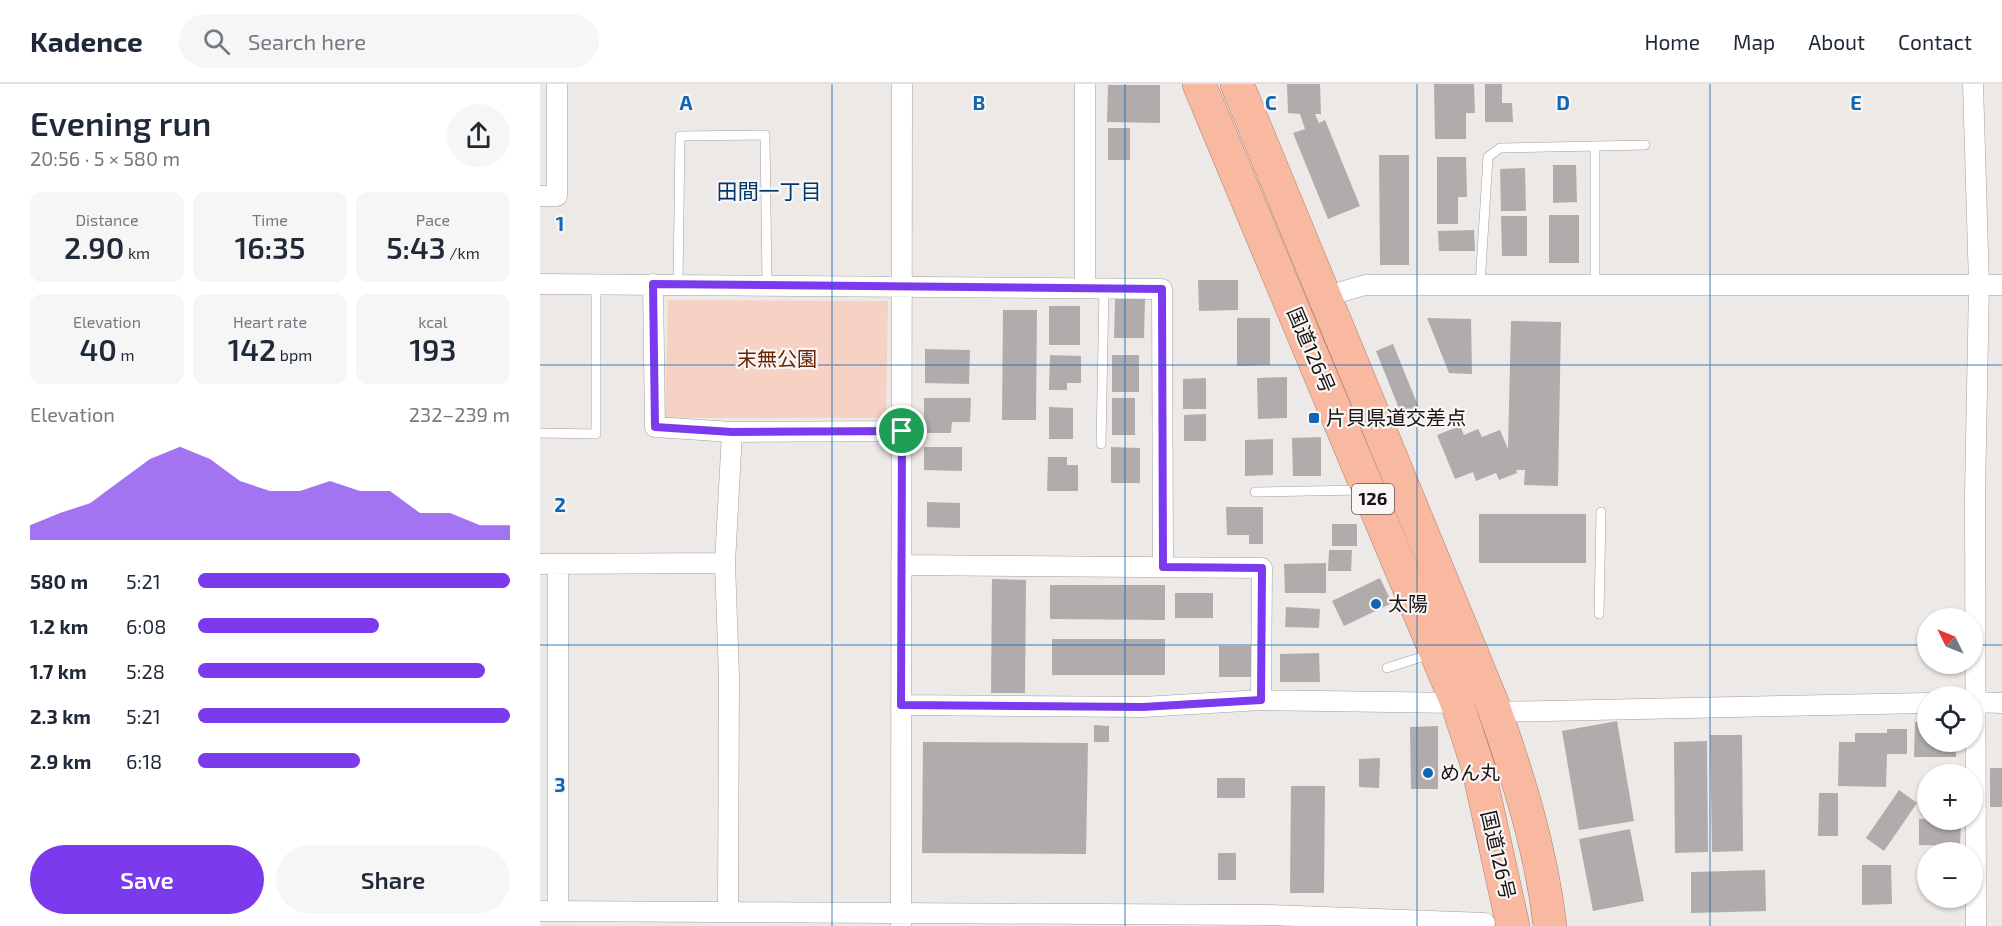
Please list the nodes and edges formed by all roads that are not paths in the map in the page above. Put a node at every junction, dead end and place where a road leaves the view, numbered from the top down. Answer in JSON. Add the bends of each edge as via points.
{"nodes":[{"id":1,"x":557,"y":84,"type":"edge"},
{"id":2,"x":902,"y":84,"type":"edge"},
{"id":3,"x":1085,"y":84,"type":"edge"},
{"id":4,"x":1199,"y":84,"type":"edge"},
{"id":5,"x":1237,"y":84,"type":"edge"},
{"id":6,"x":1973,"y":84,"type":"edge"},
{"id":7,"x":1645,"y":145,"type":"dead end"},
{"id":8,"x":1595,"y":146,"type":"junction"},
{"id":9,"x":540,"y":196,"type":"edge"},
{"id":10,"x":540,"y":284,"type":"edge"},
{"id":11,"x":596,"y":284,"type":"junction"},
{"id":12,"x":653,"y":284,"type":"junction"},
{"id":13,"x":678,"y":284,"type":"junction"},
{"id":14,"x":767,"y":284,"type":"junction"},
{"id":15,"x":902,"y":285,"type":"junction"},
{"id":16,"x":1979,"y":285,"type":"junction"},
{"id":17,"x":2002,"y":285,"type":"edge"},
{"id":18,"x":1480,"y":287,"type":"junction"},
{"id":19,"x":1595,"y":287,"type":"junction"},
{"id":20,"x":1095,"y":288,"type":"junction"},
{"id":21,"x":1323,"y":297,"type":"junction"},
{"id":22,"x":902,"y":431,"type":"junction"},
{"id":23,"x":732,"y":432,"type":"junction"},
{"id":24,"x":540,"y":433,"type":"edge"},
{"id":25,"x":1101,"y":444,"type":"dead end"},
{"id":26,"x":1369,"y":489,"type":"junction"},
{"id":27,"x":1255,"y":492,"type":"dead end"},
{"id":28,"x":1601,"y":512,"type":"dead end"},
{"id":29,"x":724,"y":563,"type":"junction"},
{"id":30,"x":549,"y":564,"type":"edge"},
{"id":31,"x":901,"y":565,"type":"junction"},
{"id":32,"x":1163,"y":567,"type":"junction"},
{"id":33,"x":1599,"y":615,"type":"dead end"},
{"id":34,"x":1462,"y":629,"type":"junction"},
{"id":35,"x":1437,"y":652,"type":"junction"},
{"id":36,"x":1387,"y":668,"type":"dead end"},
{"id":37,"x":1974,"y":686,"type":"edge"},
{"id":38,"x":1261,"y":700,"type":"junction"},
{"id":39,"x":1983,"y":702,"type":"edge"},
{"id":40,"x":1917,"y":703,"type":"edge"},
{"id":41,"x":2002,"y":703,"type":"edge"},
{"id":42,"x":1457,"y":704,"type":"junction"},
{"id":43,"x":901,"y":705,"type":"junction"},
{"id":44,"x":1493,"y":706,"type":"junction"},
{"id":45,"x":1974,"y":752,"type":"edge"},
{"id":46,"x":1484,"y":795,"type":"junction"},
{"id":47,"x":549,"y":911,"type":"edge"},
{"id":48,"x":728,"y":911,"type":"junction"},
{"id":49,"x":789,"y":919,"type":"edge"},
{"id":50,"x":901,"y":919,"type":"edge"},
{"id":51,"x":1268,"y":920,"type":"edge"},
{"id":52,"x":1499,"y":924,"type":"edge"},
{"id":53,"x":1550,"y":926,"type":"edge"},
{"id":54,"x":1976,"y":926,"type":"edge"}],
"edges":[{"from":1,"to":9,"type":"street","via":[[557,196]]},
{"from":2,"to":15,"type":"street"},
{"from":3,"to":20,"type":"street"},
{"from":4,"to":26,"type":"highway","name":"国道126号","number":"126"},
{"from":5,"to":21,"type":"highway","name":"国道126号","number":"126"},
{"from":6,"to":16,"type":"street"},
{"from":7,"to":8,"type":"lane"},
{"from":8,"to":18,"type":"lane","via":[[1500,147],[1488,157]]},
{"from":8,"to":19,"type":"lane"},
{"from":10,"to":11,"type":"street"},
{"from":11,"to":12,"type":"street"},
{"from":11,"to":24,"type":"lane","via":[[596,434]]},
{"from":12,"to":13,"type":"street"},
{"from":12,"to":23,"type":"street","via":[[655,427]]},
{"from":13,"to":14,"type":"street"},
{"from":13,"to":14,"type":"lane","via":[[680,135],[765,135]]},
{"from":14,"to":15,"type":"street"},
{"from":15,"to":20,"type":"street"},
{"from":15,"to":22,"type":"street"},
{"from":16,"to":17,"type":"street"},
{"from":16,"to":19,"type":"street"},
{"from":16,"to":37,"type":"street"},
{"from":18,"to":19,"type":"street"},
{"from":18,"to":21,"type":"street","via":[[1365,285]]},
{"from":20,"to":25,"type":"lane"},
{"from":20,"to":32,"type":"street","via":[[1162,289]]},
{"from":21,"to":34,"type":"highway","name":"国道126号","number":"126"},
{"from":22,"to":23,"type":"street"},
{"from":22,"to":31,"type":"street"},
{"from":23,"to":29,"type":"street"},
{"from":26,"to":27,"type":"lane"},
{"from":26,"to":35,"type":"highway","name":"国道126号","number":"126"},
{"from":28,"to":33,"type":"lane"},
{"from":29,"to":30,"type":"street"},
{"from":29,"to":48,"type":"street","via":[[729,676]]},
{"from":30,"to":47,"type":"street"},
{"from":31,"to":32,"type":"street"},
{"from":31,"to":43,"type":"street"},
{"from":32,"to":38,"type":"street","via":[[1262,568]]},
{"from":34,"to":42,"type":"highway","number":"126","via":[[1463,687]]},
{"from":34,"to":44,"type":"highway","name":"国道126号","number":"126"},
{"from":35,"to":36,"type":"lane"},
{"from":35,"to":42,"type":"highway","name":"国道126号","number":"126"},
{"from":38,"to":42,"type":"street"},
{"from":38,"to":43,"type":"street","via":[[1143,707]]},
{"from":39,"to":41,"type":"street"},
{"from":40,"to":44,"type":"street"},
{"from":42,"to":46,"type":"highway","name":"国道126号","number":"126"},
{"from":43,"to":50,"type":"street"},
{"from":44,"to":46,"type":"highway","number":"126","via":[[1482,732],[1490,764]]},
{"from":44,"to":53,"type":"highway","name":"国道126号","number":"126","via":[[1539,856]]},
{"from":45,"to":54,"type":"street"},
{"from":46,"to":52,"type":"highway","name":"国道126号","number":"126"},
{"from":47,"to":48,"type":"street"},
{"from":48,"to":49,"type":"street"},
{"from":49,"to":50,"type":"street"},
{"from":50,"to":51,"type":"street"},
{"from":51,"to":52,"type":"street"}]}
